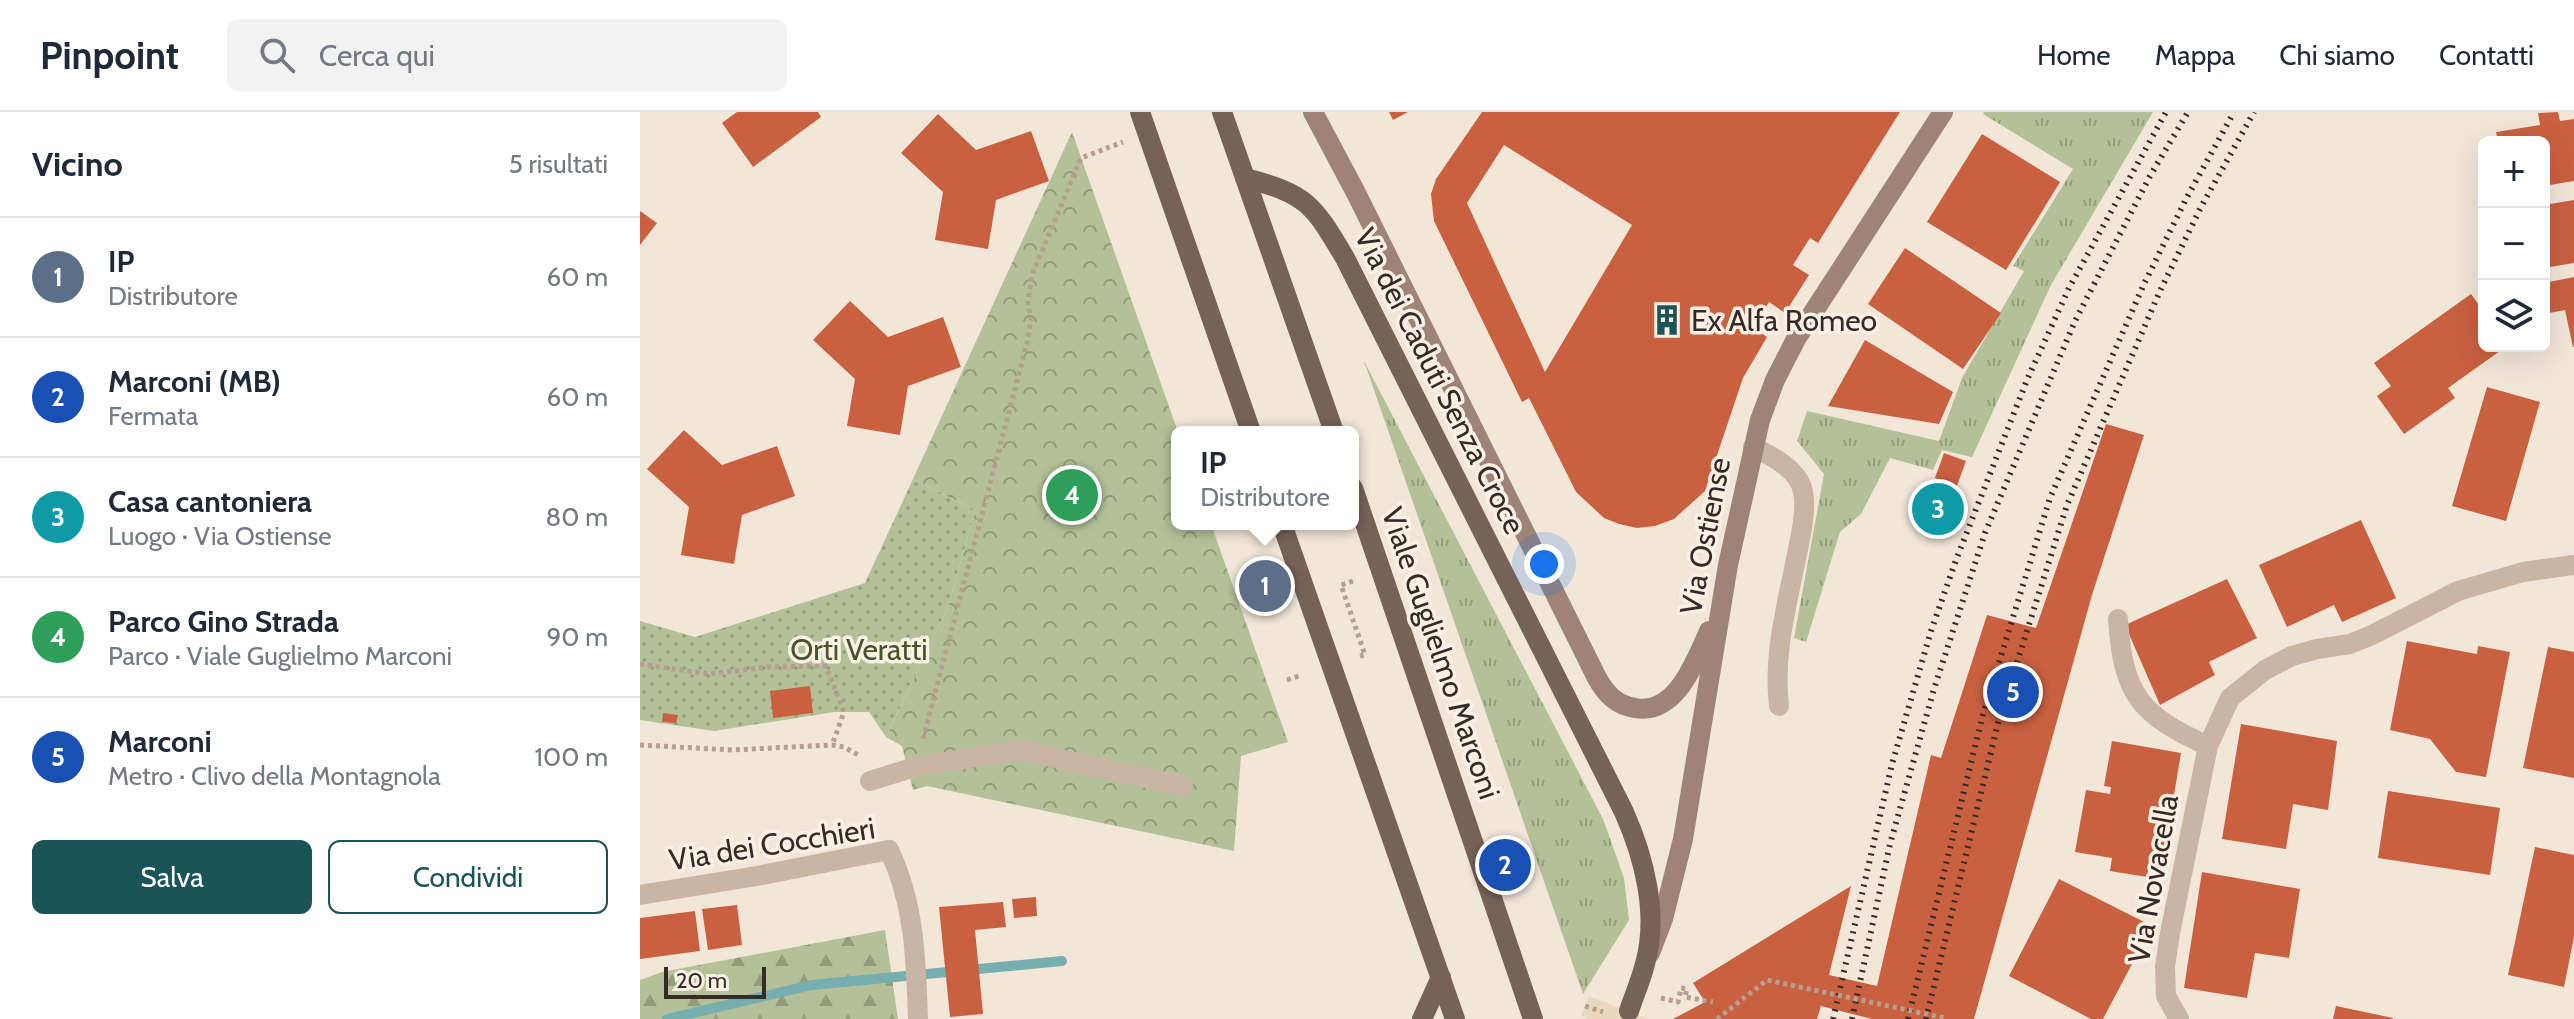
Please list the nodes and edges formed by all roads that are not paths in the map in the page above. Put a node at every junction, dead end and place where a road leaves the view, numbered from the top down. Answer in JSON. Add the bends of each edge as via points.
{"nodes":[{"id":1,"x":1140,"y":112,"type":"edge"},
{"id":2,"x":1222,"y":112,"type":"edge"},
{"id":3,"x":1313,"y":112,"type":"edge"},
{"id":4,"x":1943,"y":112,"type":"edge"},
{"id":5,"x":1245,"y":178,"type":"junction"},
{"id":6,"x":1249,"y":426,"type":"edge"},
{"id":7,"x":1332,"y":426,"type":"edge"},
{"id":8,"x":1753,"y":447,"type":"junction"},
{"id":9,"x":1359,"y":506,"type":"edge"},
{"id":10,"x":1284,"y":530,"type":"edge"},
{"id":11,"x":2574,"y":565,"type":"edge"},
{"id":12,"x":1721,"y":604,"type":"junction"},
{"id":13,"x":2118,"y":619,"type":"dead end"},
{"id":14,"x":1779,"y":706,"type":"dead end"},
{"id":15,"x":2208,"y":746,"type":"junction"},
{"id":16,"x":870,"y":781,"type":"road end"},
{"id":17,"x":1183,"y":786,"type":"dead end"},
{"id":18,"x":640,"y":895,"type":"edge"},
{"id":19,"x":1645,"y":964,"type":"junction"},
{"id":20,"x":1441,"y":977,"type":"junction"},
{"id":21,"x":1629,"y":1011,"type":"dead end"},
{"id":22,"x":918,"y":1019,"type":"edge"},
{"id":23,"x":1422,"y":1019,"type":"edge"},
{"id":24,"x":1455,"y":1019,"type":"edge"},
{"id":25,"x":1533,"y":1019,"type":"edge"},
{"id":26,"x":2179,"y":1019,"type":"edge"}],
"edges":[{"from":1,"to":6,"type":"main road"},
{"from":2,"to":5,"type":"main road"},
{"from":3,"to":12,"type":"main road","name":"Via dei Caduti Senza Croce","via":[[1608,696],[1640,709],[1665,701],[1690,674]]},
{"from":4,"to":8,"type":"main road","name":"Via Ostiense","via":[[1796,339],[1775,380]]},
{"from":5,"to":7,"type":"main road"},
{"from":5,"to":19,"type":"main road","name":"Via dei Caduti Senza Croce","via":[[1307,202],[1345,258],[1629,823],[1649,907]]},
{"from":8,"to":12,"type":"main road","name":"Via Ostiense"},
{"from":8,"to":14,"type":"street","via":[[1777,459],[1803,489],[1801,529],[1777,655]]},
{"from":9,"to":25,"type":"main road","name":"Viale Guglielmo Marconi"},
{"from":10,"to":20,"type":"main road"},
{"from":11,"to":15,"type":"street","name":"Via Novacella","via":[[2477,584],[2361,639],[2292,656],[2230,698]]},
{"from":12,"to":19,"type":"main road","name":"Via Ostiense","via":[[1683,839],[1663,919]]},
{"from":13,"to":15,"type":"street","via":[[2120,650],[2135,696],[2155,718]]},
{"from":15,"to":26,"type":"street","name":"Via Novacella","via":[[2165,967],[2166,996]]},
{"from":16,"to":17,"type":"street","via":[[915,767],[1019,750]]},
{"from":18,"to":22,"type":"street","name":"Via dei Cocchieri","via":[[889,850],[900,872],[914,931]]},
{"from":19,"to":21,"type":"main road","name":"Via Ostiense"},
{"from":20,"to":23,"type":"main road"},
{"from":20,"to":24,"type":"main road"}]}
